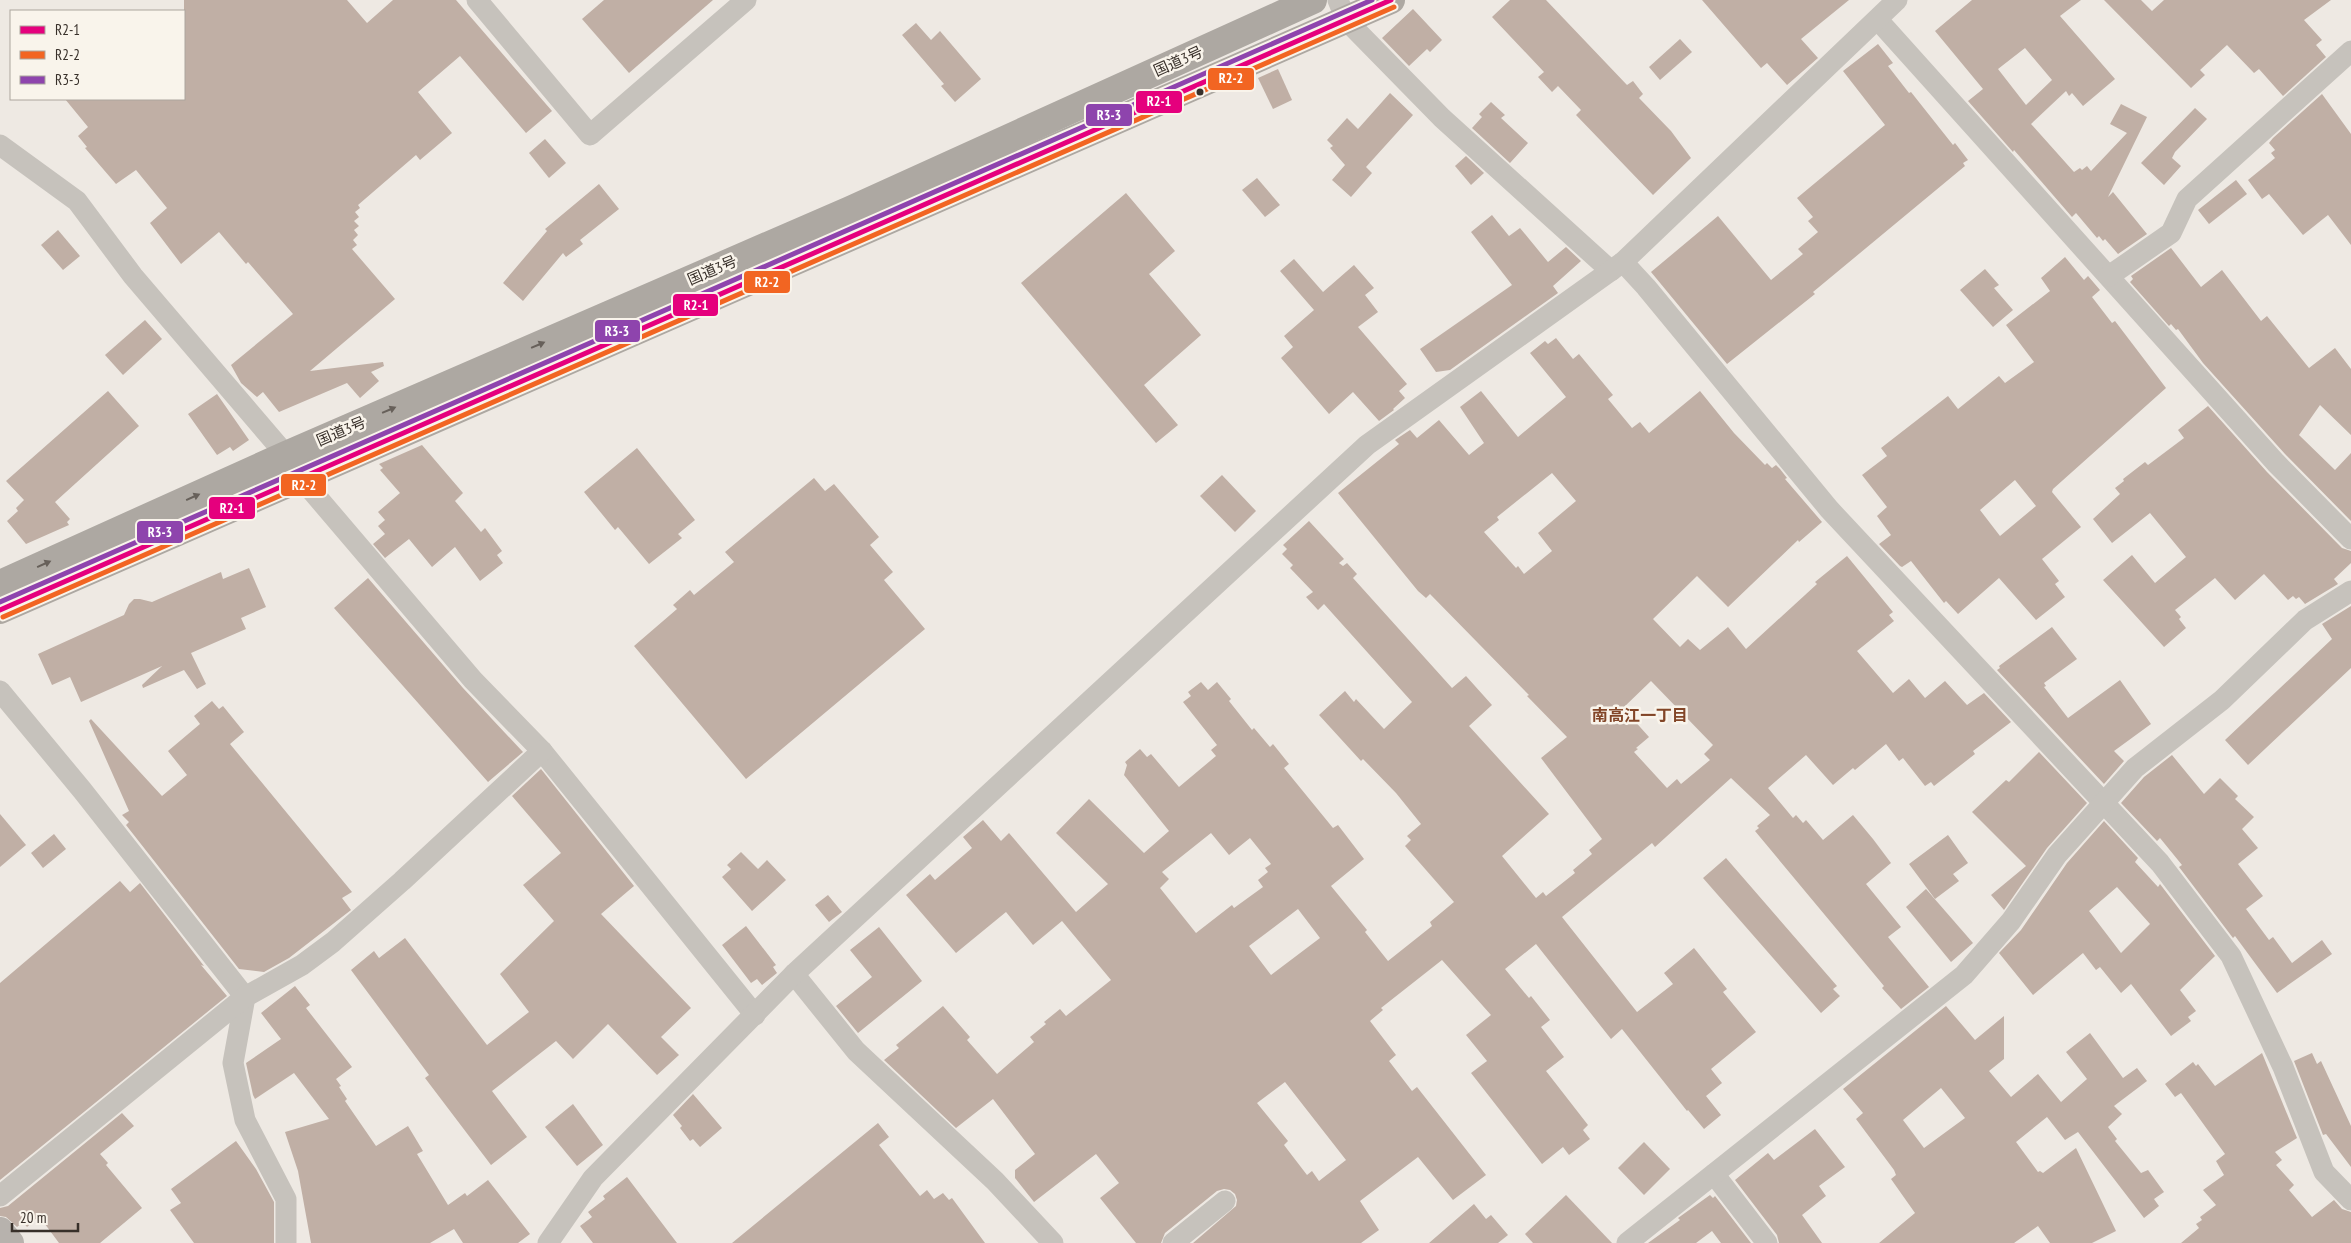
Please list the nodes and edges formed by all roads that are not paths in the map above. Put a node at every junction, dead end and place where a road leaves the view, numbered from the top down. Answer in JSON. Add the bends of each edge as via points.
{"nodes":[{"id":1,"x":477,"y":0,"type":"edge"},
{"id":2,"x":746,"y":0,"type":"edge"},
{"id":3,"x":1313,"y":0,"type":"edge"},
{"id":4,"x":1391,"y":0,"type":"edge"},
{"id":5,"x":1898,"y":0,"type":"edge"},
{"id":6,"x":1342,"y":10,"type":"edge"},
{"id":7,"x":1878,"y":20,"type":"junction"},
{"id":8,"x":2351,"y":51,"type":"edge"},
{"id":9,"x":0,"y":145,"type":"edge"},
{"id":10,"x":1617,"y":266,"type":"junction"},
{"id":11,"x":2108,"y":276,"type":"junction"},
{"id":12,"x":293,"y":466,"type":"junction"},
{"id":13,"x":2351,"y":539,"type":"edge"},
{"id":14,"x":0,"y":584,"type":"edge"},
{"id":15,"x":2351,"y":591,"type":"edge"},
{"id":16,"x":0,"y":610,"type":"edge"},
{"id":17,"x":0,"y":691,"type":"edge"},
{"id":18,"x":542,"y":750,"type":"junction"},
{"id":19,"x":2103,"y":803,"type":"junction"},
{"id":20,"x":794,"y":974,"type":"junction"},
{"id":21,"x":245,"y":998,"type":"junction"},
{"id":22,"x":755,"y":1015,"type":"junction"},
{"id":23,"x":1714,"y":1174,"type":"junction"},
{"id":24,"x":0,"y":1196,"type":"edge"},
{"id":25,"x":2351,"y":1200,"type":"edge"},
{"id":26,"x":1225,"y":1201,"type":"dead end"},
{"id":27,"x":0,"y":1231,"type":"edge"},
{"id":28,"x":10,"y":1243,"type":"edge"},
{"id":29,"x":286,"y":1243,"type":"edge"},
{"id":30,"x":548,"y":1243,"type":"edge"},
{"id":31,"x":1053,"y":1243,"type":"edge"},
{"id":32,"x":1173,"y":1243,"type":"edge"},
{"id":33,"x":1627,"y":1243,"type":"edge"},
{"id":34,"x":1768,"y":1243,"type":"edge"}],
"edges":[{"from":1,"to":2,"type":"street","via":[[590,134]]},
{"from":12,"to":3,"type":"highway","name":"国道3号","one_way":true},
{"from":4,"to":6,"type":"highway","name":"国道3号"},
{"from":5,"to":7,"type":"street"},
{"from":6,"to":10,"type":"street","via":[[1442,118]]},
{"from":6,"to":12,"type":"highway","name":"国道3号"},
{"from":7,"to":10,"type":"street"},
{"from":7,"to":11,"type":"street"},
{"from":8,"to":11,"type":"street","via":[[2186,199],[2171,233]]},
{"from":9,"to":12,"type":"street","via":[[78,201],[132,276]]},
{"from":10,"to":19,"type":"street","via":[[1646,287],[1830,509]]},
{"from":10,"to":20,"type":"street","via":[[1367,445]]},
{"from":11,"to":13,"type":"street","via":[[2276,463]]},
{"from":14,"to":12,"type":"highway","name":"国道3号","one_way":true},
{"from":12,"to":16,"type":"highway","name":"国道3号"},
{"from":12,"to":18,"type":"street","via":[[473,680]]},
{"from":15,"to":19,"type":"street","via":[[2304,620],[2222,700],[2135,768]]},
{"from":17,"to":21,"type":"street"},
{"from":18,"to":21,"type":"street","via":[[333,942],[302,965]]},
{"from":18,"to":22,"type":"street"},
{"from":19,"to":23,"type":"street","via":[[2057,856],[2011,921],[1964,975]]},
{"from":19,"to":25,"type":"street","via":[[2160,863],[2231,956],[2283,1067],[2324,1172]]},
{"from":20,"to":22,"type":"street"},
{"from":20,"to":31,"type":"street","via":[[856,1051],[995,1181]]},
{"from":21,"to":24,"type":"street"},
{"from":21,"to":29,"type":"street","via":[[232,1064],[245,1120],[286,1199]]},
{"from":22,"to":30,"type":"street","via":[[593,1178]]},
{"from":23,"to":33,"type":"street"},
{"from":23,"to":34,"type":"street"},
{"from":26,"to":32,"type":"street"},
{"from":27,"to":28,"type":"street"}]}
